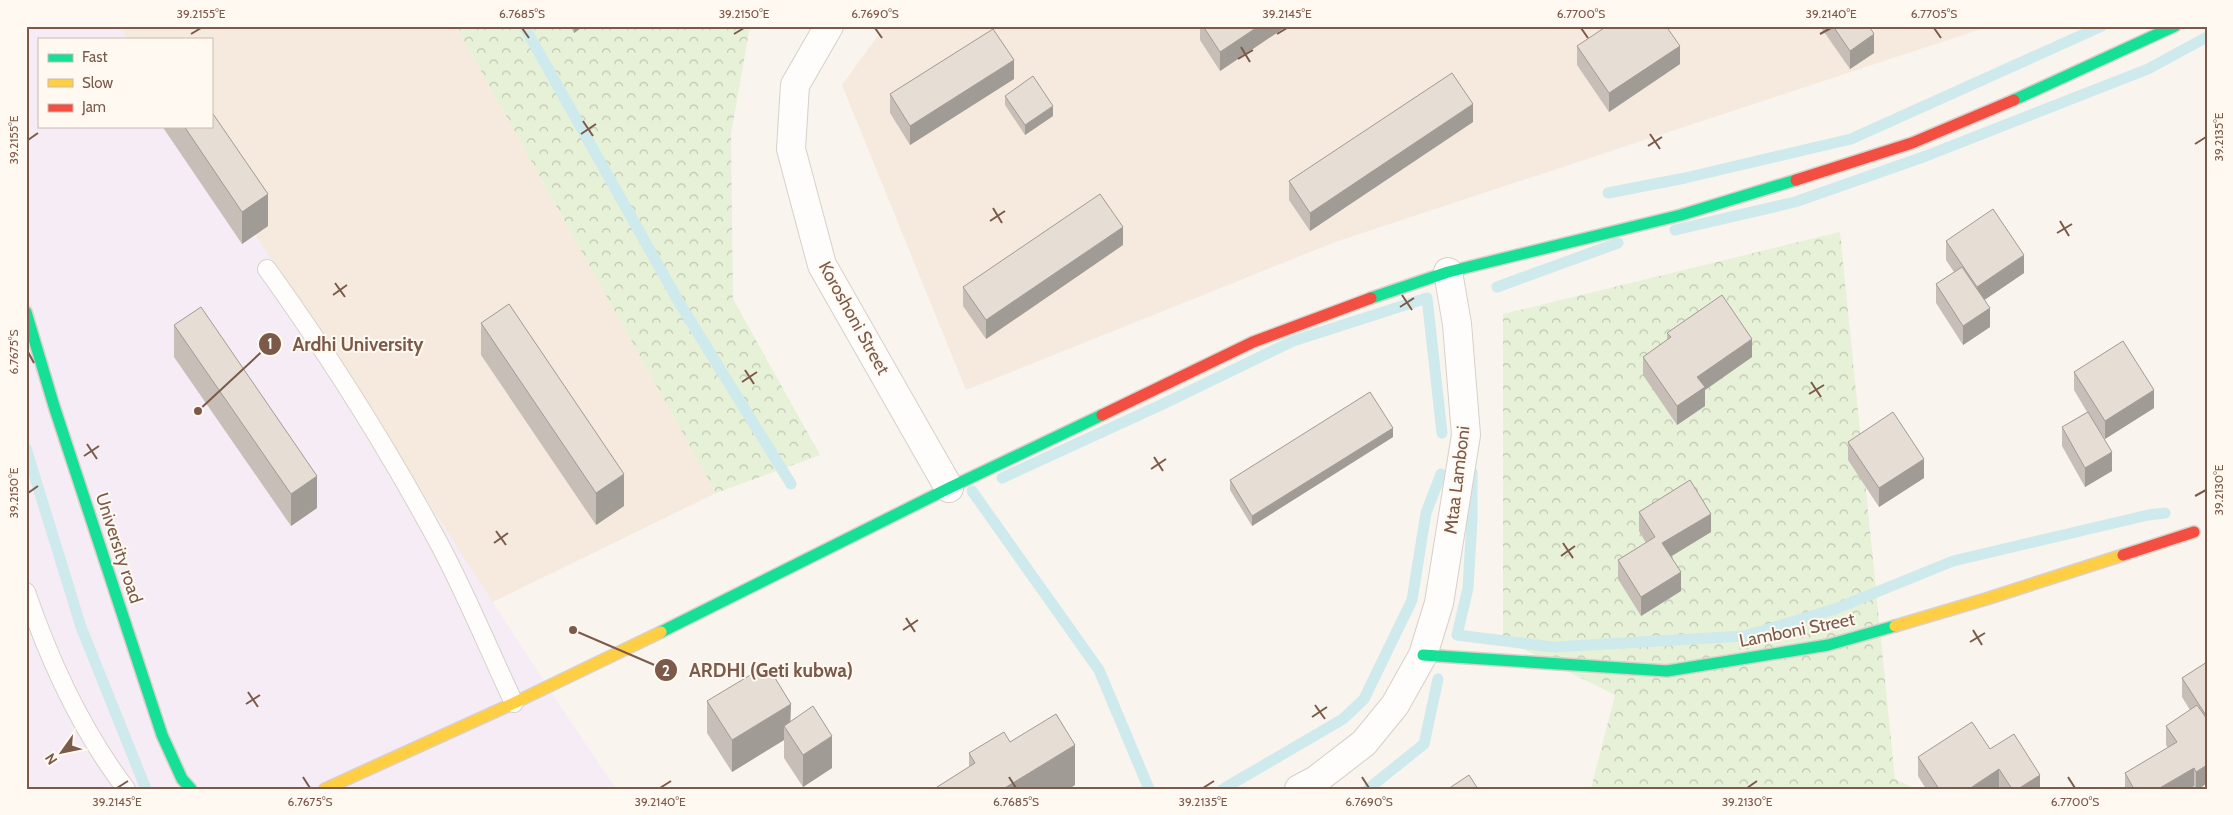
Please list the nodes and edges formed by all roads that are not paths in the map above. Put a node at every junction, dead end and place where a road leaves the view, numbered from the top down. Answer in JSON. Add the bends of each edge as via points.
{"nodes":[{"id":1,"x":830,"y":26,"type":"edge"},
{"id":2,"x":2175,"y":26,"type":"edge"},
{"id":3,"x":267,"y":269,"type":"dead end"},
{"id":4,"x":1448,"y":272,"type":"junction"},
{"id":5,"x":26,"y":312,"type":"edge"},
{"id":6,"x":949,"y":488,"type":"junction"},
{"id":7,"x":2194,"y":532,"type":"dead end"},
{"id":8,"x":26,"y":592,"type":"edge"},
{"id":9,"x":1423,"y":655,"type":"junction"},
{"id":10,"x":514,"y":703,"type":"junction"},
{"id":11,"x":126,"y":789,"type":"edge"},
{"id":12,"x":191,"y":789,"type":"edge"},
{"id":13,"x":325,"y":789,"type":"edge"},
{"id":14,"x":1300,"y":789,"type":"edge"}],
"edges":[{"from":1,"to":6,"type":"street","name":"Koroshoni Street","via":[[795,85],[790,149],[822,265]]},
{"from":2,"to":4,"type":"street","via":[[2063,79],[1912,143],[1681,215]]},
{"from":3,"to":10,"type":"lane","via":[[355,401],[406,485],[442,550]]},
{"from":4,"to":6,"type":"street","via":[[1252,342]]},
{"from":4,"to":9,"type":"street","name":"Mtaa Lamboni","via":[[1458,324],[1466,435],[1439,603]]},
{"from":5,"to":12,"type":"street","name":"University road","via":[[162,735],[182,779]]},
{"from":6,"to":10,"type":"street"},
{"from":7,"to":9,"type":"street","name":"Lamboni Street","via":[[1986,599],[1828,645],[1743,659],[1667,671]]},
{"from":8,"to":11,"type":"lane","via":[[40,634],[88,733]]},
{"from":9,"to":14,"type":"street","name":"Mtaa Lamboni","via":[[1395,704],[1364,743]]},
{"from":10,"to":13,"type":"street"}]}
